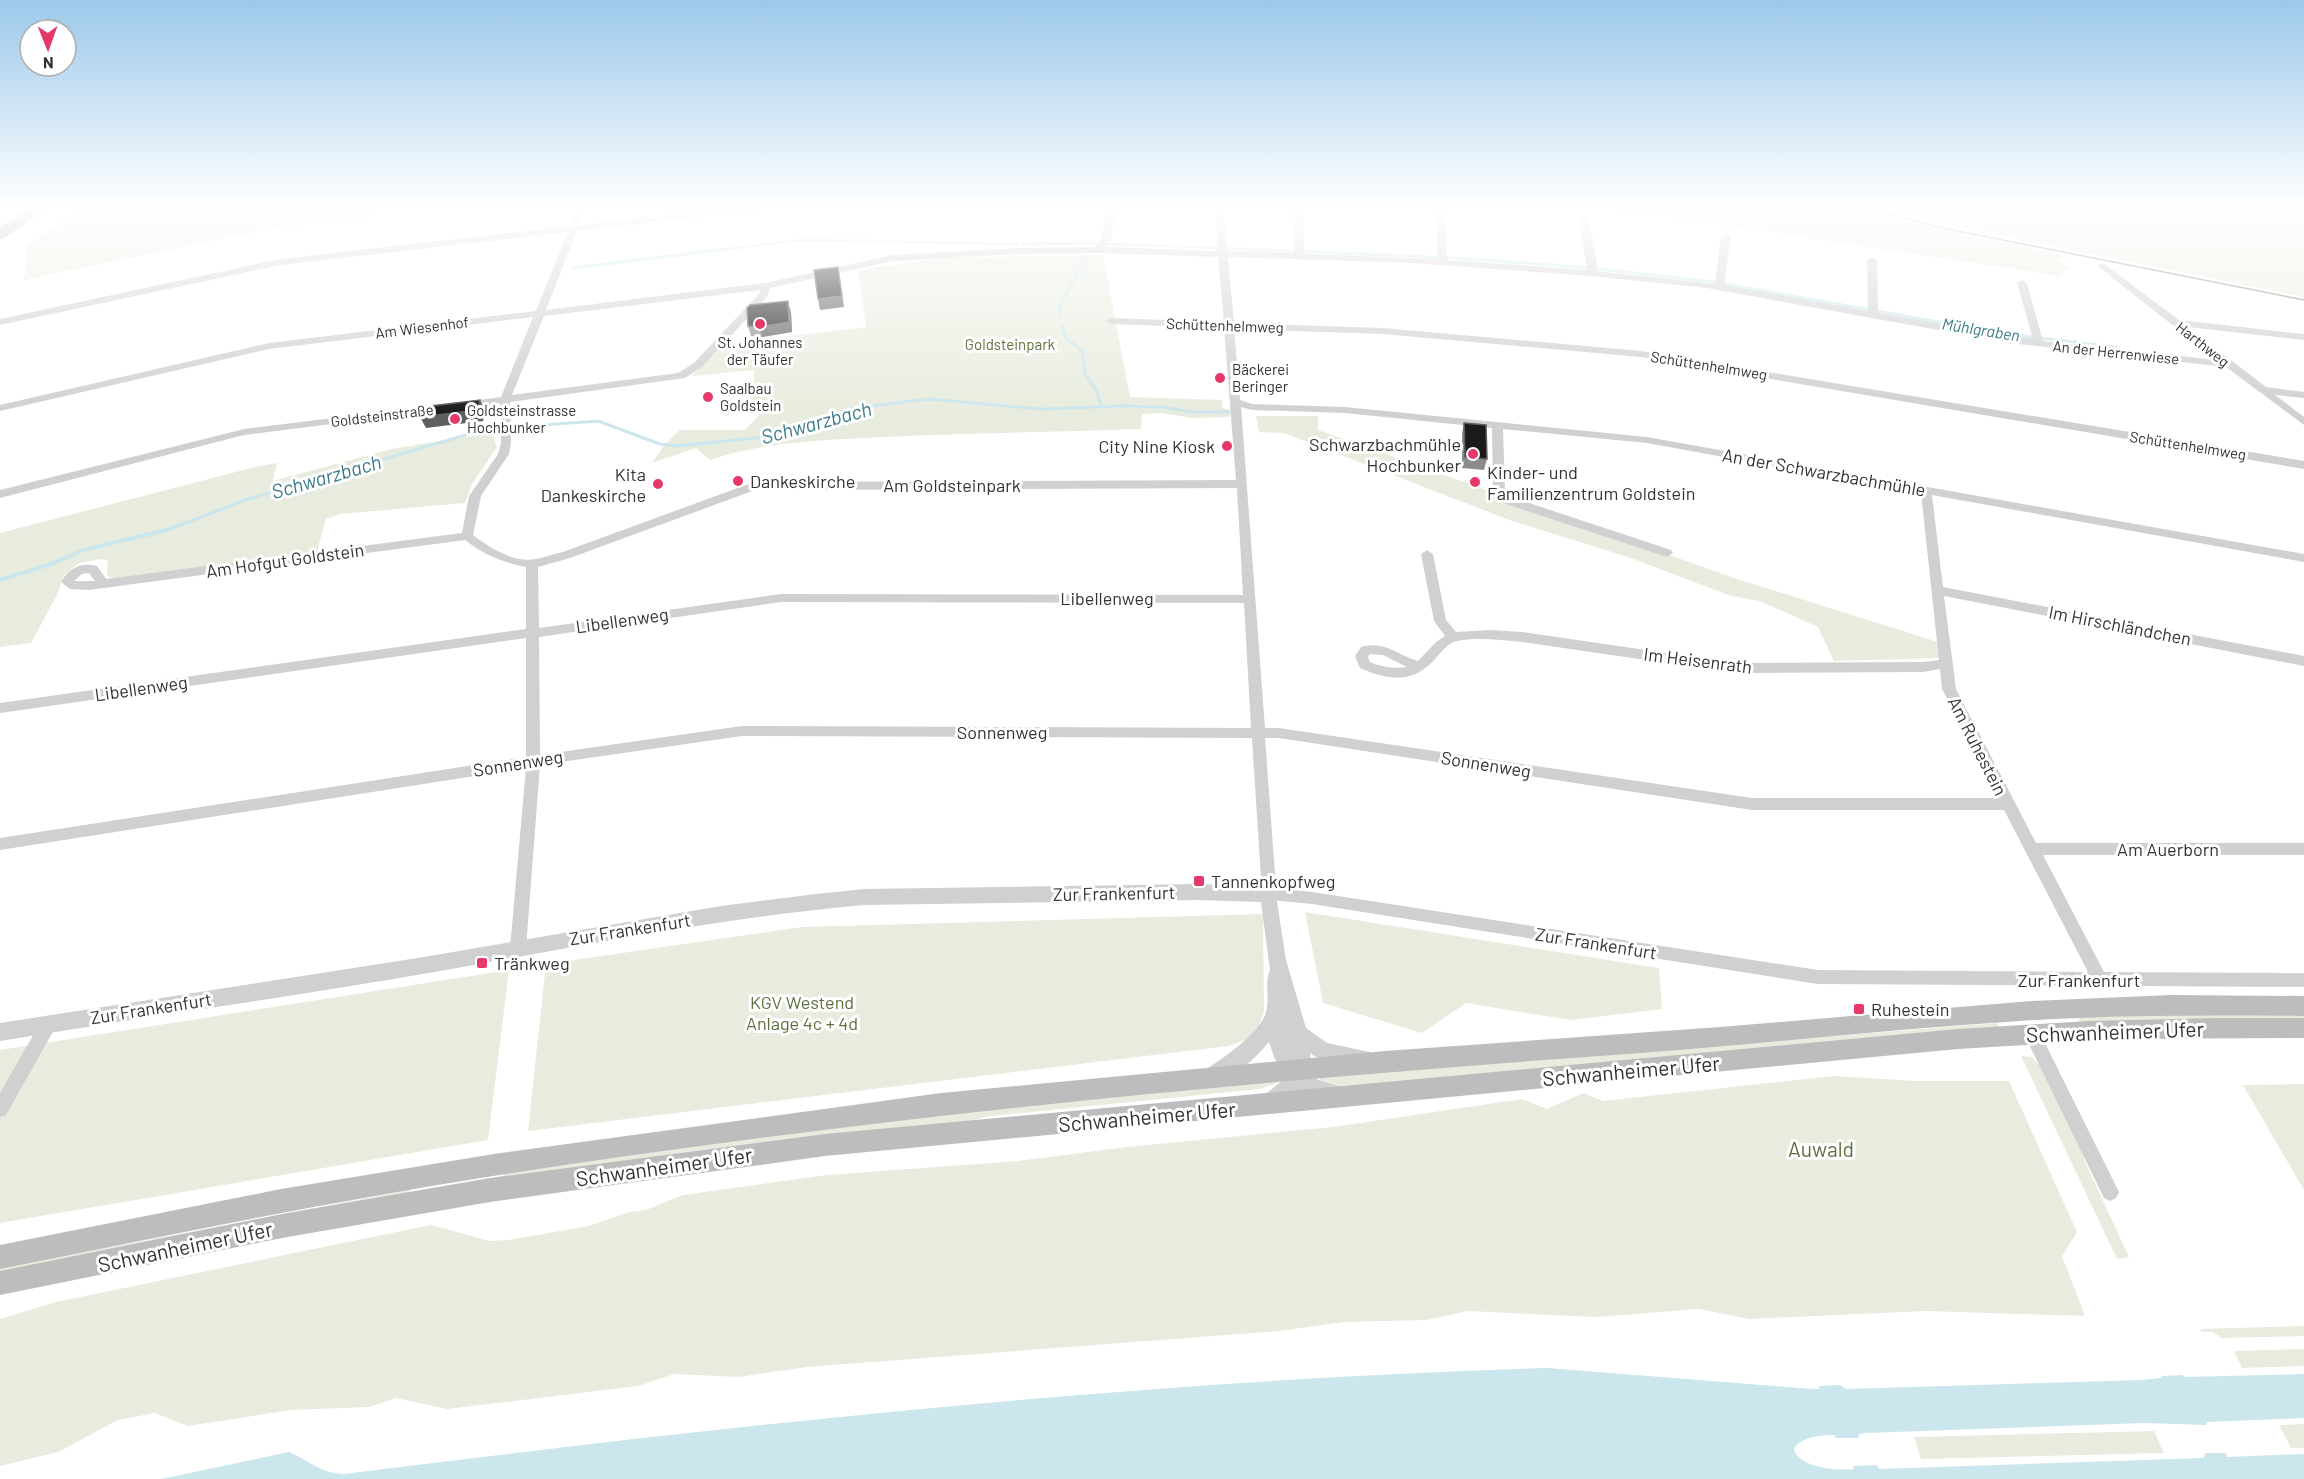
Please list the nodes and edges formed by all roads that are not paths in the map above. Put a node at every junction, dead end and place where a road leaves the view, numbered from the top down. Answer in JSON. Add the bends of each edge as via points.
{"nodes":[{"id":1,"x":213,"y":276,"type":"edge"},
{"id":2,"x":553,"y":276,"type":"edge"},
{"id":3,"x":811,"y":276,"type":"edge"},
{"id":4,"x":1225,"y":276,"type":"edge"},
{"id":5,"x":1646,"y":276,"type":"edge"},
{"id":6,"x":1721,"y":276,"type":"edge"},
{"id":7,"x":1872,"y":276,"type":"edge"},
{"id":8,"x":2116,"y":276,"type":"edge"},
{"id":9,"x":2022,"y":283,"type":"dead end"},
{"id":10,"x":1720,"y":284,"type":"junction"},
{"id":11,"x":765,"y":286,"type":"junction"},
{"id":12,"x":1873,"y":311,"type":"junction"},
{"id":13,"x":538,"y":313,"type":"junction"},
{"id":14,"x":1110,"y":321,"type":"dead end"},
{"id":15,"x":0,"y":322,"type":"edge"},
{"id":16,"x":2176,"y":323,"type":"junction"},
{"id":17,"x":1228,"y":326,"type":"junction"},
{"id":18,"x":2304,"y":337,"type":"edge"},
{"id":19,"x":2037,"y":339,"type":"junction"},
{"id":20,"x":2229,"y":364,"type":"junction"},
{"id":21,"x":2262,"y":389,"type":"junction"},
{"id":22,"x":2304,"y":395,"type":"edge"},
{"id":23,"x":505,"y":400,"type":"junction"},
{"id":24,"x":1234,"y":402,"type":"junction"},
{"id":25,"x":0,"y":408,"type":"edge"},
{"id":26,"x":2304,"y":422,"type":"edge"},
{"id":27,"x":1497,"y":425,"type":"junction"},
{"id":28,"x":2303,"y":464,"type":"edge"},
{"id":29,"x":1242,"y":484,"type":"junction"},
{"id":30,"x":1926,"y":490,"type":"junction"},
{"id":31,"x":0,"y":494,"type":"edge"},
{"id":32,"x":467,"y":536,"type":"junction"},
{"id":33,"x":1667,"y":553,"type":"dead end"},
{"id":34,"x":1427,"y":554,"type":"dead end"},
{"id":35,"x":2304,"y":558,"type":"edge"},
{"id":36,"x":532,"y":564,"type":"junction"},
{"id":37,"x":103,"y":584,"type":"dead end"},
{"id":38,"x":1936,"y":590,"type":"junction"},
{"id":39,"x":1249,"y":598,"type":"junction"},
{"id":40,"x":531,"y":633,"type":"junction"},
{"id":41,"x":1453,"y":637,"type":"junction"},
{"id":42,"x":2304,"y":661,"type":"edge"},
{"id":43,"x":1945,"y":664,"type":"junction"},
{"id":44,"x":1421,"y":666,"type":"dead end"},
{"id":45,"x":0,"y":708,"type":"edge"},
{"id":46,"x":1259,"y":733,"type":"junction"},
{"id":47,"x":532,"y":761,"type":"junction"},
{"id":48,"x":2007,"y":804,"type":"junction"},
{"id":49,"x":0,"y":844,"type":"edge"},
{"id":50,"x":2031,"y":849,"type":"junction"},
{"id":51,"x":2304,"y":849,"type":"edge"},
{"id":52,"x":1269,"y":894,"type":"junction"},
{"id":53,"x":518,"y":948,"type":"junction"},
{"id":54,"x":1277,"y":960,"type":"junction"},
{"id":55,"x":2100,"y":980,"type":"junction"},
{"id":56,"x":2304,"y":980,"type":"edge"},
{"id":57,"x":2304,"y":1006,"type":"edge"},
{"id":58,"x":1274,"y":1017,"type":"junction"},
{"id":59,"x":49,"y":1023,"type":"junction"},
{"id":60,"x":2304,"y":1028,"type":"edge"},
{"id":61,"x":0,"y":1032,"type":"edge"},
{"id":62,"x":1298,"y":1034,"type":"junction"},
{"id":63,"x":2032,"y":1034,"type":"junction"},
{"id":64,"x":1385,"y":1061,"type":"junction"},
{"id":65,"x":1296,"y":1072,"type":"junction"},
{"id":66,"x":1212,"y":1077,"type":"junction"},
{"id":67,"x":1342,"y":1096,"type":"junction"},
{"id":68,"x":1267,"y":1105,"type":"junction"},
{"id":69,"x":0,"y":1109,"type":"edge"},
{"id":70,"x":2110,"y":1192,"type":"dead end"},
{"id":71,"x":0,"y":1257,"type":"edge"},
{"id":72,"x":0,"y":1283,"type":"edge"}],
"edges":[{"from":1,"to":15,"type":"street"},
{"from":2,"to":13,"type":"street"},
{"from":3,"to":11,"type":"street","name":"Am Wiesenhof"},
{"from":4,"to":17,"type":"street"},
{"from":5,"to":10,"type":"street","name":"An der Herrenwiese"},
{"from":6,"to":10,"type":"street"},
{"from":7,"to":12,"type":"street"},
{"from":8,"to":16,"type":"street","name":"Harthweg"},
{"from":9,"to":19,"type":"street","name":"An der Herrenwiese"},
{"from":10,"to":12,"type":"street","name":"An der Herrenwiese"},
{"from":11,"to":13,"type":"street","name":"Am Wiesenhof"},
{"from":11,"to":23,"type":"street","name":"Goldsteinstraße","via":[[764,295],[698,365],[681,376]]},
{"from":12,"to":19,"type":"street","name":"An der Herrenwiese"},
{"from":13,"to":23,"type":"street"},
{"from":13,"to":25,"type":"street","name":"Am Wiesenhof","via":[[254,348]]},
{"from":14,"to":17,"type":"street","name":"Schüttenhelmweg"},
{"from":16,"to":18,"type":"street"},
{"from":16,"to":20,"type":"street","name":"Harthweg"},
{"from":17,"to":24,"type":"street"},
{"from":17,"to":28,"type":"street","name":"Schüttenhelmweg","via":[[1383,331],[1655,356]]},
{"from":19,"to":20,"type":"street","name":"An der Herrenwiese"},
{"from":20,"to":21,"type":"street","name":"Harthweg"},
{"from":21,"to":22,"type":"street"},
{"from":21,"to":26,"type":"street","name":"Harthweg"},
{"from":23,"to":31,"type":"street","name":"Goldsteinstraße","via":[[244,432]]},
{"from":23,"to":32,"type":"street","via":[[503,454],[475,496]]},
{"from":24,"to":27,"type":"street","name":"An der Schwarzbachmühle","via":[[1252,407],[1345,410]]},
{"from":24,"to":29,"type":"street"},
{"from":27,"to":30,"type":"street","name":"An der Schwarzbachmühle","via":[[1647,440]]},
{"from":27,"to":33,"type":"street","via":[[1499,492],[1507,500]]},
{"from":29,"to":36,"type":"street","name":"Am Goldsteinpark","via":[[754,486]]},
{"from":29,"to":39,"type":"street"},
{"from":30,"to":35,"type":"street","name":"An der Schwarzbachmühle"},
{"from":30,"to":38,"type":"street","name":"Am Ruhestein"},
{"from":32,"to":36,"type":"street","via":[[502,558]]},
{"from":32,"to":37,"type":"street","name":"Am Hofgut Goldstein"},
{"from":34,"to":41,"type":"street","via":[[1440,621]]},
{"from":36,"to":40,"type":"street"},
{"from":38,"to":42,"type":"street","name":"Im Hirschländchen"},
{"from":38,"to":43,"type":"street","name":"Am Ruhestein"},
{"from":39,"to":40,"type":"street","name":"Libellenweg","via":[[781,598]]},
{"from":39,"to":46,"type":"street"},
{"from":40,"to":45,"type":"street","name":"Libellenweg"},
{"from":40,"to":47,"type":"street"},
{"from":41,"to":43,"type":"street","name":"Im Heisenrath","via":[[1522,637],[1735,668]]},
{"from":41,"to":44,"type":"street"},
{"from":43,"to":48,"type":"street","name":"Am Ruhestein","via":[[1949,689]]},
{"from":46,"to":47,"type":"street","name":"Sonnenweg","via":[[728,731]]},
{"from":46,"to":48,"type":"street","name":"Sonnenweg","via":[[1752,804]]},
{"from":46,"to":52,"type":"street"},
{"from":47,"to":49,"type":"street","name":"Sonnenweg"},
{"from":47,"to":53,"type":"street"},
{"from":48,"to":50,"type":"street","name":"Am Ruhestein"},
{"from":50,"to":51,"type":"street","name":"Am Auerborn"},
{"from":50,"to":55,"type":"street","name":"Am Ruhestein"},
{"from":52,"to":53,"type":"street","name":"Zur Frankenfurt","via":[[833,900]]},
{"from":52,"to":54,"type":"street"},
{"from":52,"to":55,"type":"street","name":"Zur Frankenfurt","via":[[1818,977]]},
{"from":53,"to":59,"type":"street","name":"Zur Frankenfurt"},
{"from":54,"to":58,"type":"street"},
{"from":54,"to":62,"type":"street"},
{"from":55,"to":56,"type":"street","name":"Zur Frankenfurt"},
{"from":57,"to":64,"type":"main road","name":"Schwanheimer Ufer","via":[[2183,1005],[2043,1011]]},
{"from":58,"to":65,"type":"street","via":[[1280,1052]]},
{"from":58,"to":66,"type":"street","via":[[1250,1051]]},
{"from":59,"to":61,"type":"street","name":"Zur Frankenfurt"},
{"from":59,"to":69,"type":"street"},
{"from":60,"to":63,"type":"main road","name":"Schwanheimer Ufer","via":[[2183,1027]]},
{"from":62,"to":64,"type":"street","via":[[1323,1051]]},
{"from":62,"to":65,"type":"street"},
{"from":63,"to":67,"type":"main road","name":"Schwanheimer Ufer"},
{"from":63,"to":70,"type":"street"},
{"from":64,"to":65,"type":"main road","name":"Schwanheimer Ufer"},
{"from":65,"to":66,"type":"main road","name":"Schwanheimer Ufer"},
{"from":65,"to":67,"type":"street","via":[[1324,1093]]},
{"from":65,"to":68,"type":"street","via":[[1290,1088]]},
{"from":66,"to":71,"type":"main road","name":"Schwanheimer Ufer","via":[[940,1104],[494,1165],[282,1201]]},
{"from":67,"to":68,"type":"main road","name":"Schwanheimer Ufer"},
{"from":68,"to":72,"type":"main road","name":"Schwanheimer Ufer","via":[[825,1145],[625,1171],[282,1226]]}]}
